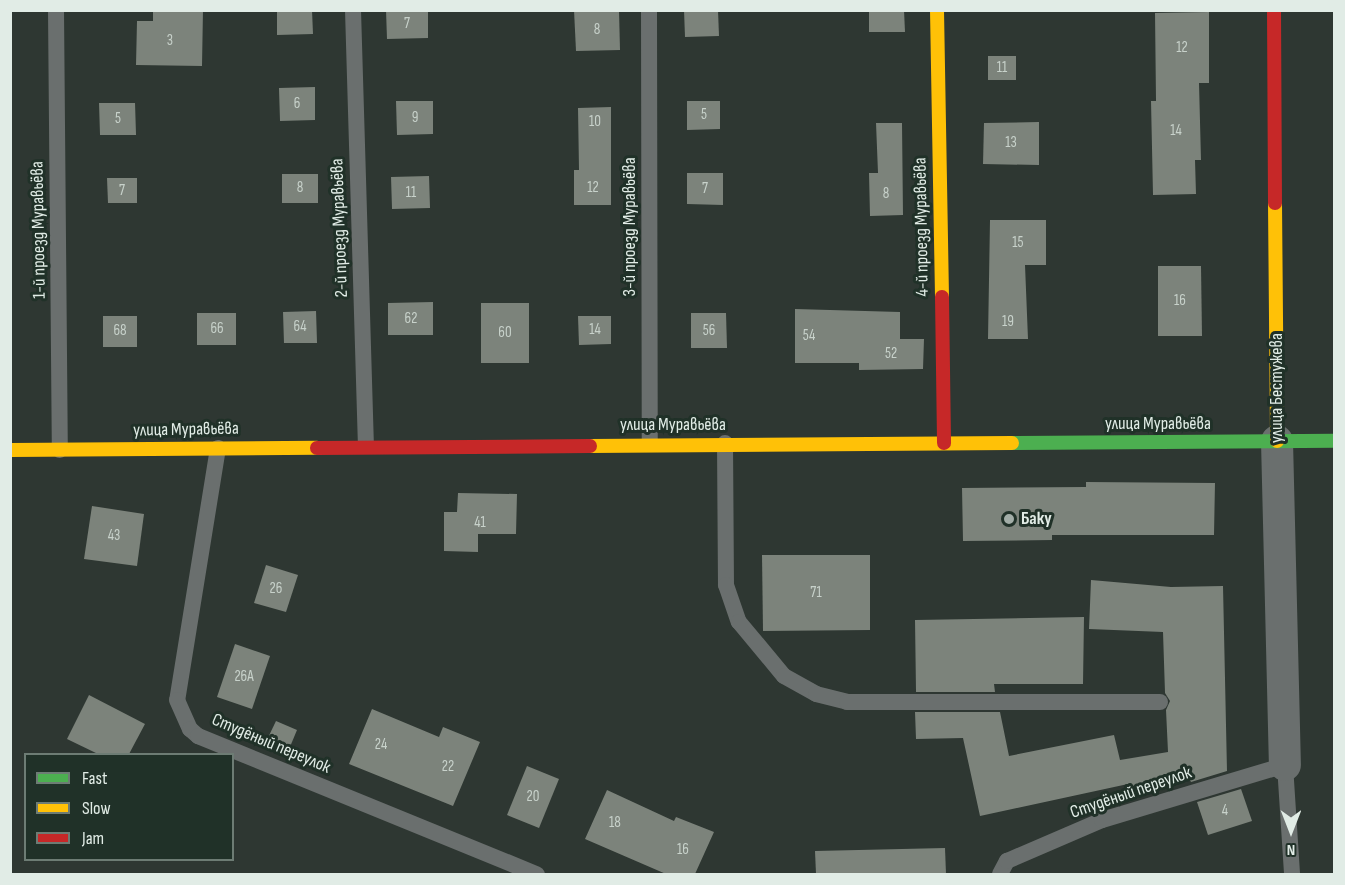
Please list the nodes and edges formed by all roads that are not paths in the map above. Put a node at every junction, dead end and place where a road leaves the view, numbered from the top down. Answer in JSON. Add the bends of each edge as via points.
{"nodes":[{"id":1,"x":56,"y":10,"type":"edge"},
{"id":2,"x":353,"y":10,"type":"edge"},
{"id":3,"x":649,"y":10,"type":"edge"},
{"id":4,"x":936,"y":10,"type":"edge"},
{"id":5,"x":1274,"y":10,"type":"edge"},
{"id":6,"x":1277,"y":441,"type":"junction"},
{"id":7,"x":1335,"y":441,"type":"edge"},
{"id":8,"x":650,"y":443,"type":"junction"},
{"id":9,"x":725,"y":443,"type":"junction"},
{"id":10,"x":944,"y":443,"type":"junction"},
{"id":11,"x":366,"y":445,"type":"junction"},
{"id":12,"x":218,"y":448,"type":"junction"},
{"id":13,"x":10,"y":450,"type":"edge"},
{"id":14,"x":60,"y":450,"type":"junction"},
{"id":15,"x":1160,"y":702,"type":"dead end"},
{"id":16,"x":1285,"y":765,"type":"junction"},
{"id":17,"x":537,"y":874,"type":"edge"},
{"id":18,"x":1000,"y":874,"type":"edge"},
{"id":19,"x":1292,"y":874,"type":"edge"}],
"edges":[{"from":1,"to":14,"type":"lane","name":"1-й проезд Муравьёва"},
{"from":2,"to":11,"type":"lane","name":"2-й проезд Муравьёва"},
{"from":3,"to":8,"type":"lane","name":"3-й проезд Муравьёва"},
{"from":4,"to":10,"type":"street","name":"4-й проезд Муравьёва"},
{"from":5,"to":6,"type":"street","name":"улица Бестужева"},
{"from":6,"to":7,"type":"street","name":"улица Муравьёва"},
{"from":6,"to":10,"type":"street","name":"улица Муравьёва"},
{"from":6,"to":16,"type":"street","name":"улица Бестужева"},
{"from":8,"to":9,"type":"street","name":"улица Муравьёва"},
{"from":8,"to":11,"type":"street","name":"улица Муравьёва"},
{"from":9,"to":10,"type":"street","name":"улица Муравьёва"},
{"from":9,"to":15,"type":"lane","via":[[726,585],[739,622],[784,676],[816,694],[847,702]]},
{"from":11,"to":12,"type":"street","name":"улица Муравьёва"},
{"from":12,"to":14,"type":"street","name":"улица Муравьёва"},
{"from":12,"to":17,"type":"lane","name":"Студёный переулок","via":[[177,700],[190,729],[198,736]]},
{"from":13,"to":14,"type":"street","name":"улица Муравьёва"},
{"from":16,"to":18,"type":"lane","name":"Студёный переулок","via":[[1102,820],[1007,861]]},
{"from":16,"to":19,"type":"lane"}]}
